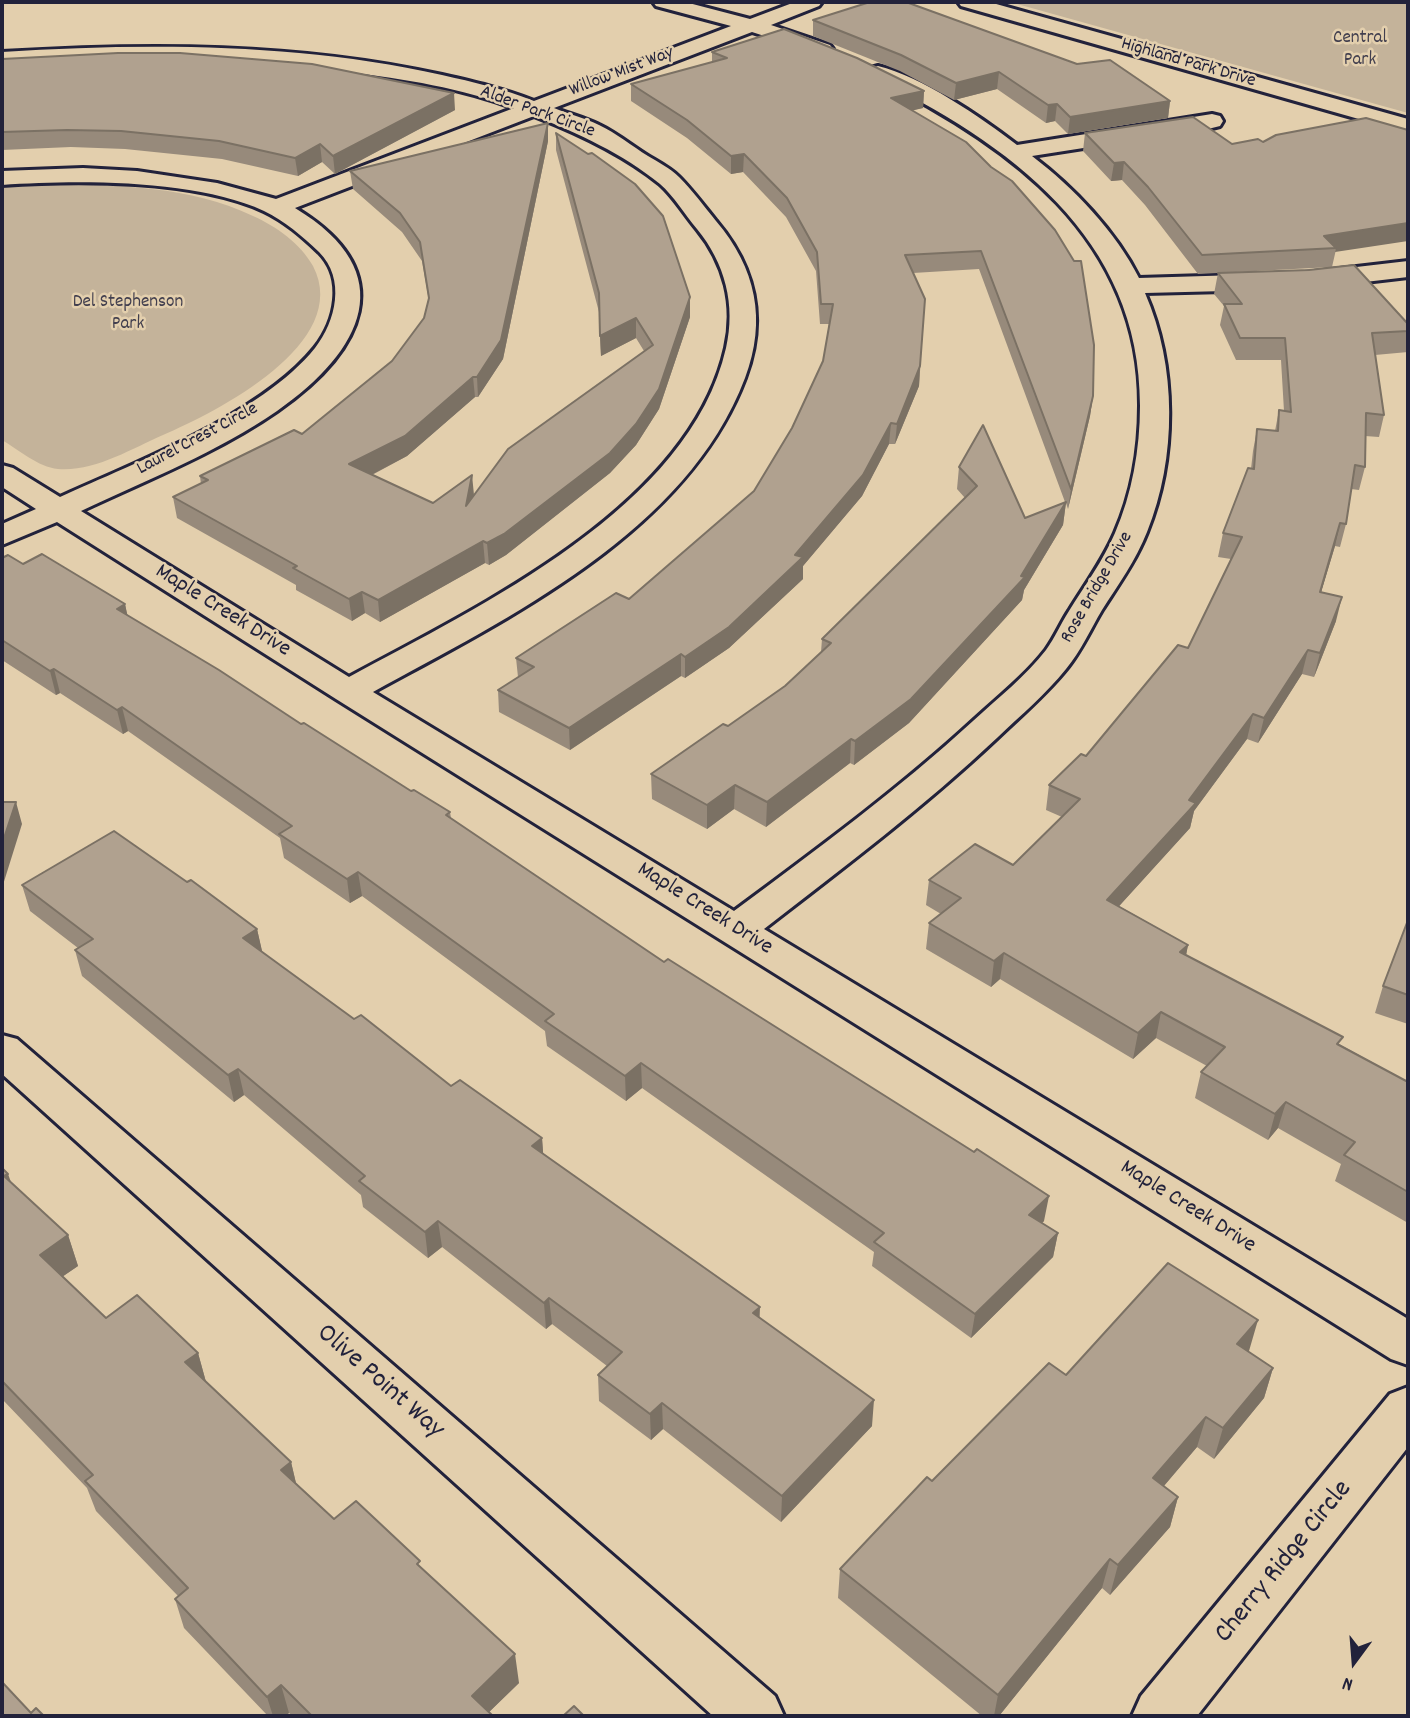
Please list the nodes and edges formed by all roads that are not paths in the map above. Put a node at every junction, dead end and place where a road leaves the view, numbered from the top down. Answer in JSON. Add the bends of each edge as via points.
{"nodes":[{"id":1,"x":663,"y":2,"type":"edge"},
{"id":2,"x":812,"y":2,"type":"edge"},
{"id":3,"x":968,"y":2,"type":"edge"},
{"id":4,"x":751,"y":25,"type":"junction"},
{"id":5,"x":2,"y":58,"type":"edge"},
{"id":6,"x":533,"y":107,"type":"junction"},
{"id":7,"x":1212,"y":121,"type":"dead end"},
{"id":8,"x":1408,"y":126,"type":"edge"},
{"id":9,"x":1015,"y":152,"type":"junction"},
{"id":10,"x":2,"y":178,"type":"edge"},
{"id":11,"x":276,"y":207,"type":"junction"},
{"id":12,"x":1408,"y":269,"type":"edge"},
{"id":13,"x":1129,"y":286,"type":"junction"},
{"id":14,"x":2,"y":474,"type":"edge"},
{"id":15,"x":60,"y":510,"type":"junction"},
{"id":16,"x":2,"y":536,"type":"edge"},
{"id":17,"x":348,"y":692,"type":"junction"},
{"id":18,"x":736,"y":930,"type":"junction"},
{"id":19,"x":2,"y":1050,"type":"edge"},
{"id":20,"x":1408,"y":1344,"type":"edge"},
{"id":21,"x":1408,"y":1409,"type":"edge"},
{"id":22,"x":755,"y":1716,"type":"edge"},
{"id":23,"x":1161,"y":1716,"type":"edge"}],
"edges":[{"from":1,"to":4,"type":"street","name":"Rose Bridge Drive"},
{"from":2,"to":4,"type":"street","name":"Willow Mist Way"},
{"from":3,"to":8,"type":"street","name":"Highland Park Drive"},
{"from":4,"to":6,"type":"street","name":"Willow Mist Way"},
{"from":4,"to":9,"type":"street","name":"Rose Bridge Drive","via":[[901,82]]},
{"from":5,"to":6,"type":"street","name":"Alder Park Circle","via":[[114,51],[294,58],[419,76]]},
{"from":6,"to":11,"type":"street","name":"Willow Mist Way"},
{"from":6,"to":17,"type":"street","name":"Alder Park Circle","via":[[569,120],[640,159],[675,187],[713,228],[741,282],[737,370],[698,441],[638,507],[547,578]]},
{"from":7,"to":9,"type":"street"},
{"from":9,"to":13,"type":"street","name":"Rose Bridge Drive","via":[[1088,224]]},
{"from":10,"to":11,"type":"street","name":"Laurel Crest Circle","via":[[76,174],[156,179]]},
{"from":11,"to":15,"type":"street","name":"Laurel Crest Circle","via":[[314,233],[343,266],[349,285],[340,332],[297,382],[262,408]]},
{"from":12,"to":13,"type":"street","via":[[1304,281]]},
{"from":13,"to":18,"type":"street","name":"Rose Bridge Drive","via":[[1150,351],[1154,426],[1135,522],[1115,566],[1059,656],[1024,693],[880,821]]},
{"from":14,"to":15,"type":"street","name":"Maple Creek Drive"},
{"from":15,"to":16,"type":"street"},
{"from":15,"to":17,"type":"street","name":"Maple Creek Drive"},
{"from":17,"to":18,"type":"street","name":"Maple Creek Drive"},
{"from":18,"to":20,"type":"street","name":"Maple Creek Drive"},
{"from":19,"to":22,"type":"street","name":"Olive Point Way"},
{"from":21,"to":23,"type":"street","name":"Cherry Ridge Circle"}]}
